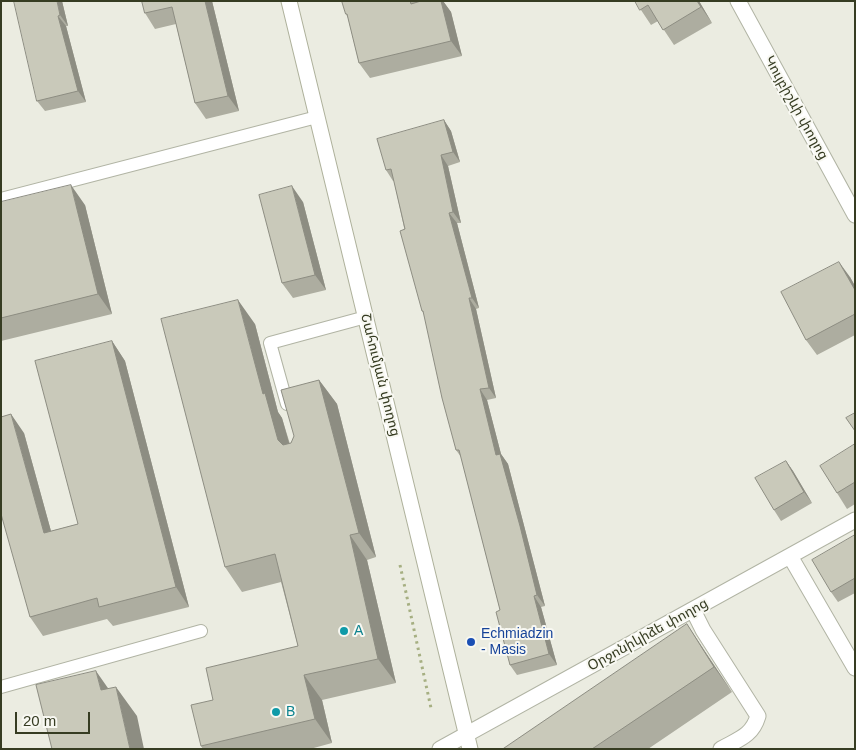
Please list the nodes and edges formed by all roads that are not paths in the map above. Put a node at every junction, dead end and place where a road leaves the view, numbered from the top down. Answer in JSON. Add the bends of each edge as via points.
{"nodes":[{"id":1,"x":289,"y":1,"type":"edge"},
{"id":2,"x":738,"y":1,"type":"edge"},
{"id":3,"x":318,"y":117,"type":"junction"},
{"id":4,"x":1,"y":199,"type":"edge"},
{"id":5,"x":855,"y":215,"type":"edge"},
{"id":6,"x":366,"y":317,"type":"junction"},
{"id":7,"x":290,"y":416,"type":"edge"},
{"id":8,"x":855,"y":520,"type":"edge"},
{"id":9,"x":790,"y":556,"type":"junction"},
{"id":10,"x":693,"y":610,"type":"junction"},
{"id":11,"x":201,"y":631,"type":"dead end"},
{"id":12,"x":855,"y":668,"type":"edge"},
{"id":13,"x":1,"y":687,"type":"edge"},
{"id":14,"x":469,"y":742,"type":"edge"},
{"id":15,"x":440,"y":749,"type":"edge"},
{"id":16,"x":721,"y":749,"type":"edge"}],
"edges":[{"from":1,"to":3,"type":"street","name":"Շահումյան փողոց"},
{"from":2,"to":5,"type":"street","name":"Կույբիշևի փողոց"},
{"from":3,"to":4,"type":"lane"},
{"from":3,"to":6,"type":"street","name":"Շահումյան փողոց"},
{"from":6,"to":7,"type":"lane","via":[[270,343]]},
{"from":6,"to":14,"type":"street","name":"Շահումյան փողոց"},
{"from":8,"to":9,"type":"street","name":"Օրջոնիկիձե փողոց"},
{"from":9,"to":10,"type":"street","name":"Օրջոնիկիձե փողոց"},
{"from":9,"to":12,"type":"street"},
{"from":10,"to":14,"type":"street","name":"Օրջոնիկիձե փողոց"},
{"from":10,"to":16,"type":"street","via":[[758,716],[747,735]]},
{"from":11,"to":13,"type":"lane"},
{"from":14,"to":15,"type":"street","name":"Օրջոնիկիձե փողոց"}]}
